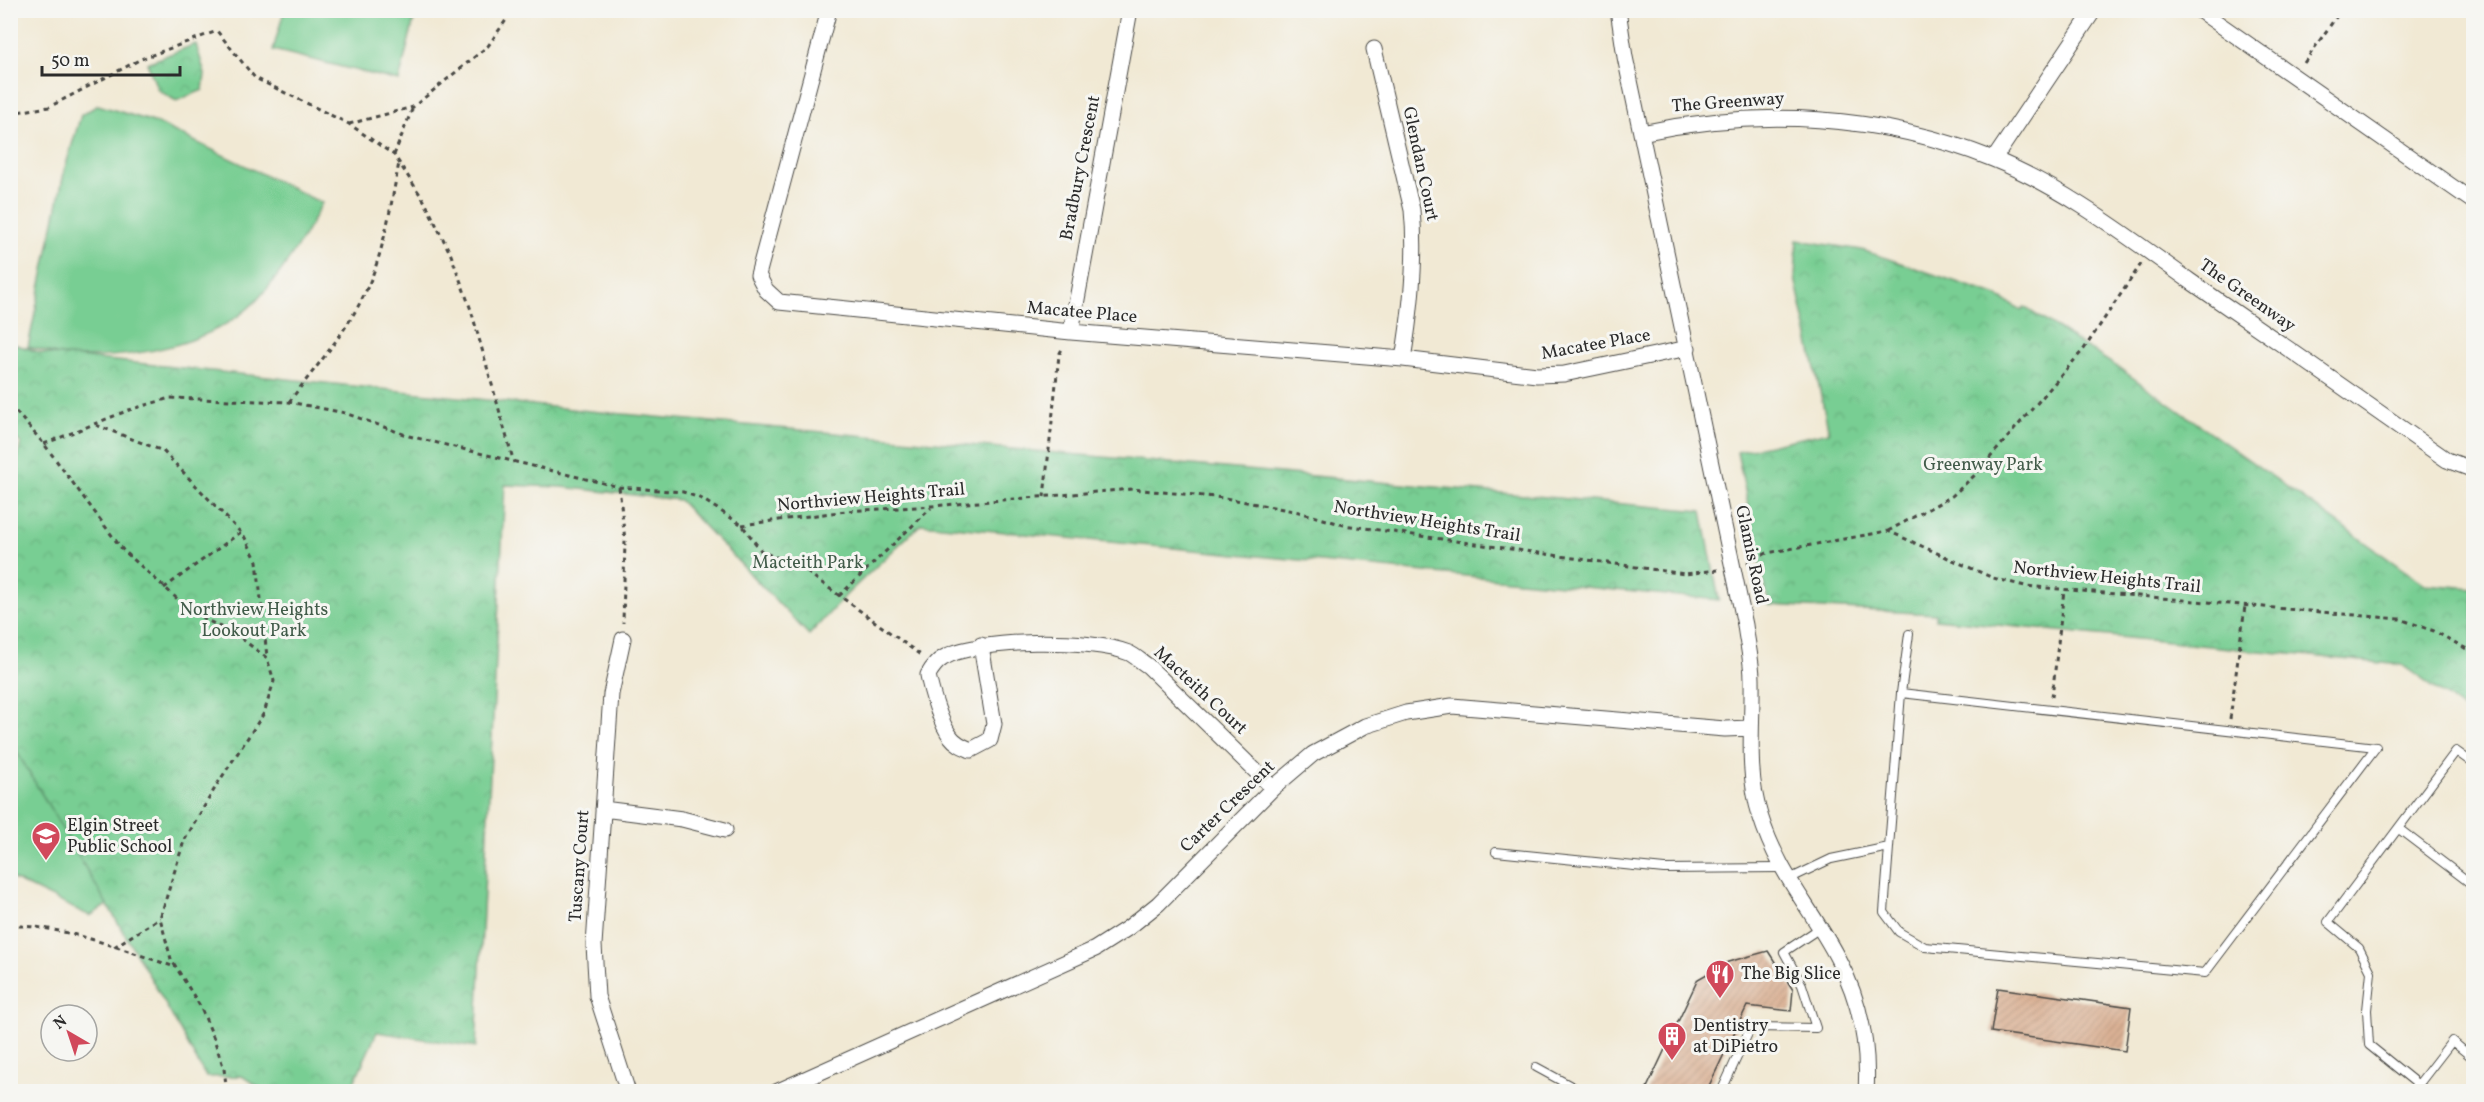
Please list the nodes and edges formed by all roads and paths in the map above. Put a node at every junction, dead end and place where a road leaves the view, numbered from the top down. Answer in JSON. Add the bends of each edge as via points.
{"nodes":[{"id":1,"x":513,"y":10,"type":"edge"},
{"id":2,"x":829,"y":10,"type":"edge"},
{"id":3,"x":1130,"y":10,"type":"edge"},
{"id":4,"x":1618,"y":10,"type":"edge"},
{"id":5,"x":2094,"y":10,"type":"edge"},
{"id":6,"x":2199,"y":10,"type":"edge"},
{"id":7,"x":2341,"y":10,"type":"edge"},
{"id":8,"x":1374,"y":49,"type":"dead end"},
{"id":9,"x":2295,"y":77,"type":"junction"},
{"id":10,"x":413,"y":107,"type":"junction"},
{"id":11,"x":10,"y":113,"type":"edge"},
{"id":12,"x":349,"y":124,"type":"junction"},
{"id":13,"x":1641,"y":133,"type":"junction"},
{"id":14,"x":394,"y":155,"type":"junction"},
{"id":15,"x":1994,"y":159,"type":"junction"},
{"id":16,"x":399,"y":163,"type":"junction"},
{"id":17,"x":2474,"y":202,"type":"edge"},
{"id":18,"x":2149,"y":252,"type":"junction"},
{"id":19,"x":1071,"y":332,"type":"junction"},
{"id":20,"x":1688,"y":348,"type":"junction"},
{"id":21,"x":1403,"y":359,"type":"junction"},
{"id":22,"x":289,"y":402,"type":"junction"},
{"id":23,"x":10,"y":405,"type":"edge"},
{"id":24,"x":94,"y":424,"type":"junction"},
{"id":25,"x":44,"y":444,"type":"junction"},
{"id":26,"x":514,"y":463,"type":"junction"},
{"id":27,"x":2474,"y":470,"type":"edge"},
{"id":28,"x":619,"y":487,"type":"junction"},
{"id":29,"x":1044,"y":496,"type":"junction"},
{"id":30,"x":932,"y":506,"type":"junction"},
{"id":31,"x":742,"y":525,"type":"junction"},
{"id":32,"x":1888,"y":531,"type":"junction"},
{"id":33,"x":241,"y":532,"type":"junction"},
{"id":34,"x":1745,"y":563,"type":"dead end"},
{"id":35,"x":1722,"y":569,"type":"dead end"},
{"id":36,"x":164,"y":588,"type":"junction"},
{"id":37,"x":2064,"y":590,"type":"junction"},
{"id":38,"x":839,"y":596,"type":"junction"},
{"id":39,"x":2245,"y":606,"type":"junction"},
{"id":40,"x":1909,"y":634,"type":"dead end"},
{"id":41,"x":623,"y":639,"type":"joint"},
{"id":42,"x":981,"y":645,"type":"junction"},
{"id":43,"x":2474,"y":653,"type":"edge"},
{"id":44,"x":267,"y":658,"type":"junction"},
{"id":45,"x":933,"y":665,"type":"junction"},
{"id":46,"x":1901,"y":693,"type":"junction"},
{"id":47,"x":2051,"y":710,"type":"junction"},
{"id":48,"x":1750,"y":728,"type":"junction"},
{"id":49,"x":2229,"y":730,"type":"junction"},
{"id":50,"x":2474,"y":764,"type":"edge"},
{"id":51,"x":1273,"y":788,"type":"junction"},
{"id":52,"x":603,"y":809,"type":"junction"},
{"id":53,"x":2399,"y":829,"type":"junction"},
{"id":54,"x":725,"y":830,"type":"dead end"},
{"id":55,"x":1889,"y":847,"type":"junction"},
{"id":56,"x":1496,"y":852,"type":"dead end"},
{"id":57,"x":1784,"y":874,"type":"junction"},
{"id":58,"x":2474,"y":886,"type":"edge"},
{"id":59,"x":160,"y":918,"type":"junction"},
{"id":60,"x":10,"y":926,"type":"edge"},
{"id":61,"x":1820,"y":928,"type":"junction"},
{"id":62,"x":114,"y":947,"type":"junction"},
{"id":63,"x":176,"y":968,"type":"junction"},
{"id":64,"x":2474,"y":1059,"type":"edge"},
{"id":65,"x":1536,"y":1067,"type":"dead end"},
{"id":66,"x":2418,"y":1085,"type":"junction"},
{"id":67,"x":227,"y":1092,"type":"edge"},
{"id":68,"x":628,"y":1092,"type":"edge"},
{"id":69,"x":776,"y":1092,"type":"edge"},
{"id":70,"x":1582,"y":1092,"type":"edge"},
{"id":71,"x":1721,"y":1092,"type":"edge"},
{"id":72,"x":1866,"y":1092,"type":"edge"},
{"id":73,"x":2427,"y":1092,"type":"edge"}],
"edges":[{"from":1,"to":10,"type":"path","via":[[488,46]]},
{"from":2,"to":19,"type":"street","name":"Macatee Place","via":[[758,275],[766,290],[779,302]]},
{"from":3,"to":19,"type":"street","name":"Bradbury Crescent"},
{"from":4,"to":13,"type":"street","name":"Glamis Road"},
{"from":5,"to":15,"type":"street"},
{"from":6,"to":9,"type":"street"},
{"from":7,"to":9,"type":"path"},
{"from":8,"to":21,"type":"street","name":"Glendan Court","via":[[1415,235]]},
{"from":9,"to":17,"type":"street"},
{"from":10,"to":12,"type":"path"},
{"from":10,"to":14,"type":"path"},
{"from":11,"to":12,"type":"path","via":[[49,107],[141,59],[217,31],[255,78]]},
{"from":12,"to":14,"type":"path"},
{"from":13,"to":15,"type":"street","name":"The Greenway","via":[[1774,116],[1805,118],[1896,130]]},
{"from":13,"to":20,"type":"street","name":"Glamis Road"},
{"from":14,"to":16,"type":"path"},
{"from":15,"to":18,"type":"street","name":"The Greenway","via":[[2069,198]]},
{"from":16,"to":22,"type":"path","via":[[385,237],[366,290],[346,326]]},
{"from":16,"to":26,"type":"path","via":[[425,202],[452,255]]},
{"from":18,"to":27,"type":"street","name":"The Greenway","via":[[2447,460]]},
{"from":18,"to":32,"type":"path","via":[[2084,349],[1975,475],[1952,496]]},
{"from":19,"to":21,"type":"street","name":"Macatee Place"},
{"from":19,"to":29,"type":"path","via":[[1059,355]]},
{"from":20,"to":21,"type":"street","name":"Macatee Place","via":[[1564,374],[1537,375]]},
{"from":20,"to":48,"type":"street","name":"Glamis Road","via":[[1745,624],[1752,678]]},
{"from":22,"to":24,"type":"path","via":[[175,398]]},
{"from":22,"to":26,"type":"path","via":[[348,414],[409,436]]},
{"from":23,"to":25,"type":"path"},
{"from":24,"to":25,"type":"path"},
{"from":24,"to":33,"type":"path","via":[[163,450]]},
{"from":25,"to":36,"type":"path","via":[[117,544]]},
{"from":26,"to":28,"type":"path"},
{"from":28,"to":31,"type":"path","via":[[683,492],[702,499]]},
{"from":28,"to":41,"type":"path","via":[[625,540]]},
{"from":29,"to":30,"type":"path","name":"Northview Heights Trail"},
{"from":29,"to":35,"type":"path","name":"Northview Heights Trail","via":[[1154,490],[1225,498],[1344,525],[1685,574]]},
{"from":30,"to":31,"type":"path","name":"Northview Heights Trail","via":[[846,511]]},
{"from":30,"to":38,"type":"path"},
{"from":31,"to":38,"type":"path","via":[[762,552],[796,564]]},
{"from":32,"to":34,"type":"path","via":[[1767,553]]},
{"from":32,"to":37,"type":"path","name":"Northview Heights Trail","via":[[1993,578]]},
{"from":33,"to":36,"type":"path"},
{"from":33,"to":44,"type":"path","via":[[257,561]]},
{"from":36,"to":44,"type":"path","via":[[193,614],[238,636]]},
{"from":37,"to":39,"type":"path","name":"Northview Heights Trail"},
{"from":37,"to":47,"type":"path"},
{"from":38,"to":45,"type":"path"},
{"from":39,"to":43,"type":"path","name":"Northview Heights Trail","via":[[2400,619],[2434,631]]},
{"from":39,"to":49,"type":"path"},
{"from":40,"to":46,"type":"lane"},
{"from":41,"to":52,"type":"street","name":"Tuscany Court","via":[[611,694]]},
{"from":42,"to":45,"type":"street","name":"Macteith Court","via":[[944,657]]},
{"from":42,"to":45,"type":"street","via":[[994,724],[990,740],[971,750],[950,737],[930,689],[928,675]]},
{"from":42,"to":51,"type":"street","name":"Macteith Court","via":[[1077,645],[1128,653],[1148,666]]},
{"from":44,"to":59,"type":"path","via":[[274,681],[264,713],[184,841]]},
{"from":46,"to":47,"type":"lane"},
{"from":46,"to":55,"type":"lane"},
{"from":47,"to":49,"type":"lane"},
{"from":48,"to":51,"type":"street","name":"Carter Crescent","via":[[1452,706],[1406,713],[1365,726],[1313,754]]},
{"from":48,"to":57,"type":"street","name":"Glamis Road","via":[[1755,793],[1767,839]]},
{"from":49,"to":55,"type":"lane","via":[[2376,747],[2205,973],[1925,948],[1899,932],[1884,912]]},
{"from":50,"to":53,"type":"lane","via":[[2456,752]]},
{"from":51,"to":69,"type":"street","name":"Carter Crescent","via":[[1158,904],[1103,944]]},
{"from":52,"to":54,"type":"street","via":[[682,819]]},
{"from":52,"to":68,"type":"street","name":"Tuscany Court","via":[[594,945],[597,996]]},
{"from":53,"to":58,"type":"lane"},
{"from":53,"to":66,"type":"lane","via":[[2328,922],[2359,948],[2372,972],[2367,1010],[2369,1046]]},
{"from":55,"to":57,"type":"lane"},
{"from":56,"to":57,"type":"lane","via":[[1664,869]]},
{"from":57,"to":61,"type":"street","name":"Glamis Road"},
{"from":59,"to":62,"type":"path"},
{"from":59,"to":63,"type":"path"},
{"from":60,"to":62,"type":"path","via":[[30,925]]},
{"from":61,"to":71,"type":"lane","via":[[1784,952],[1802,985],[1816,1028],[1751,1027]]},
{"from":61,"to":72,"type":"street","name":"Glamis Road","via":[[1839,960],[1863,1028]]},
{"from":62,"to":63,"type":"path"},
{"from":63,"to":67,"type":"path","via":[[213,1036]]},
{"from":64,"to":66,"type":"lane","via":[[2452,1041]]},
{"from":65,"to":70,"type":"lane"},
{"from":66,"to":73,"type":"lane"}]}
